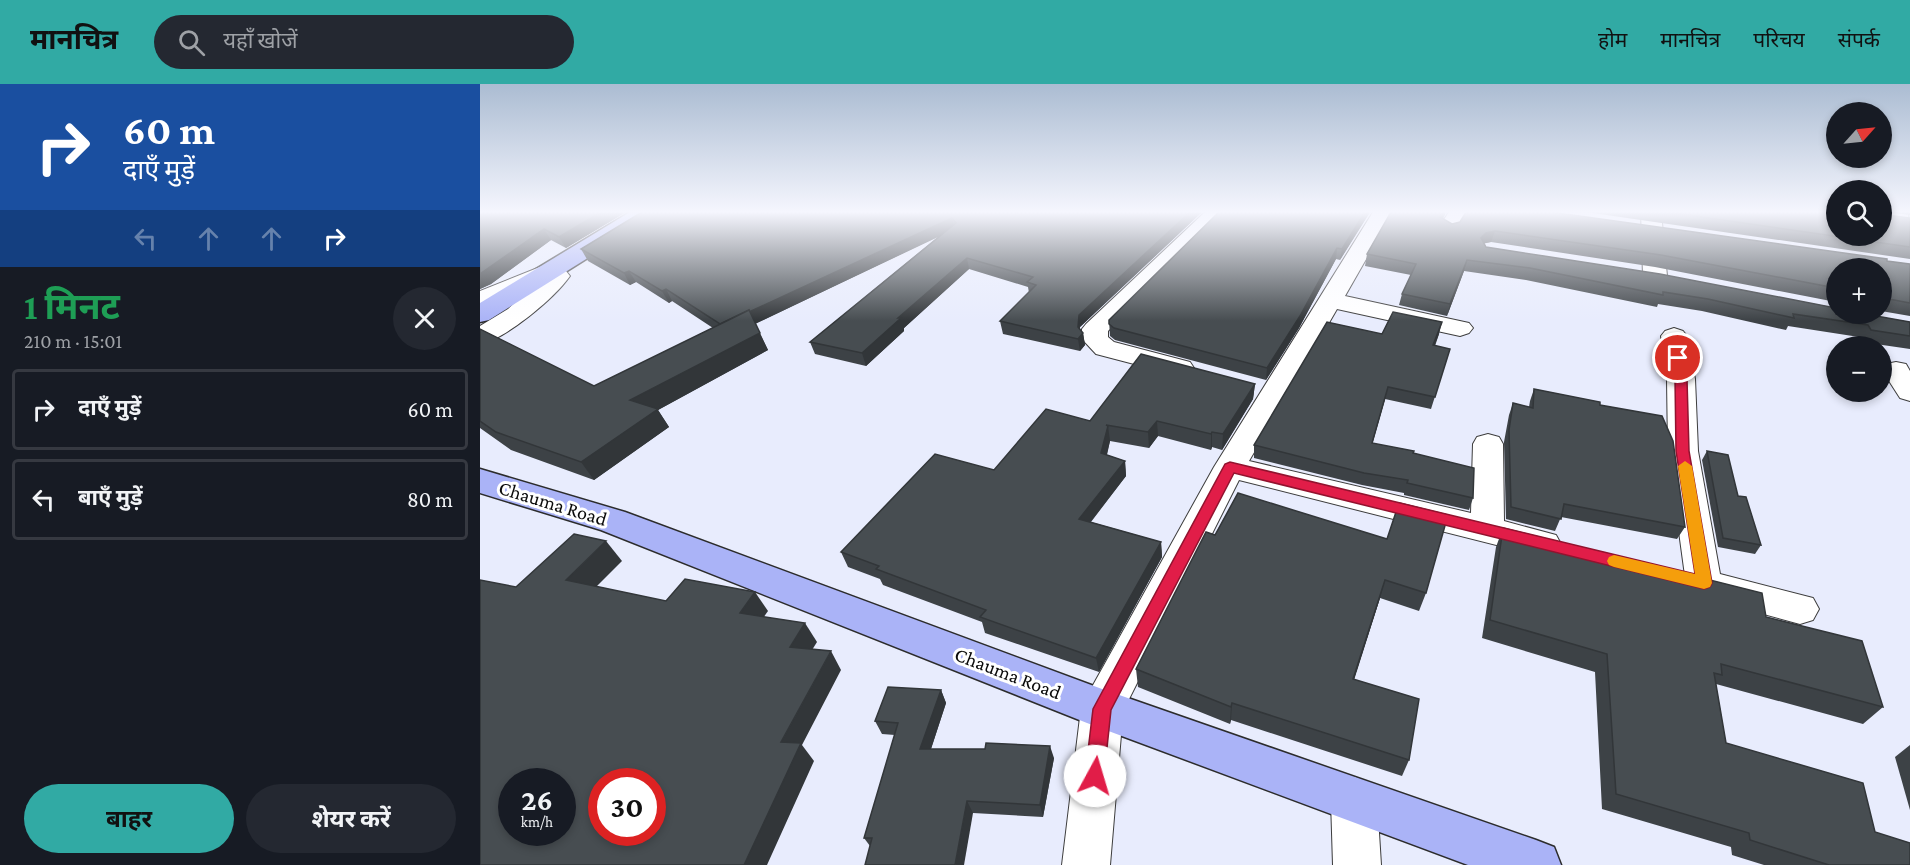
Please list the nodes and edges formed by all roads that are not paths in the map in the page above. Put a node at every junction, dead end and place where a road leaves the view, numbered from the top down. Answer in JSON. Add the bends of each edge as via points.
{"nodes":[{"id":1,"x":589,"y":248,"type":"edge"},
{"id":2,"x":597,"y":248,"type":"edge"},
{"id":3,"x":1179,"y":248,"type":"edge"},
{"id":4,"x":1361,"y":248,"type":"edge"},
{"id":5,"x":1647,"y":248,"type":"edge"},
{"id":6,"x":545,"y":277,"type":"junction"},
{"id":7,"x":1677,"y":280,"type":"edge"},
{"id":8,"x":480,"y":300,"type":"edge"},
{"id":9,"x":1330,"y":300,"type":"junction"},
{"id":10,"x":480,"y":314,"type":"edge"},
{"id":11,"x":1460,"y":328,"type":"dead end"},
{"id":12,"x":1674,"y":336,"type":"dead end"},
{"id":13,"x":480,"y":337,"type":"edge"},
{"id":14,"x":1206,"y":375,"type":"edge"},
{"id":15,"x":1488,"y":444,"type":"dead end"},
{"id":16,"x":1230,"y":467,"type":"junction"},
{"id":17,"x":480,"y":481,"type":"edge"},
{"id":18,"x":1487,"y":530,"type":"junction"},
{"id":19,"x":1578,"y":552,"type":"edge"},
{"id":20,"x":1670,"y":574,"type":"edge"},
{"id":21,"x":1704,"y":583,"type":"junction"},
{"id":22,"x":1800,"y":609,"type":"dead end"},
{"id":23,"x":1102,"y":709,"type":"junction"},
{"id":24,"x":1354,"y":800,"type":"junction"},
{"id":25,"x":1086,"y":865,"type":"edge"},
{"id":26,"x":1358,"y":865,"type":"edge"},
{"id":27,"x":1536,"y":865,"type":"edge"}],
"edges":[{"from":1,"to":6,"type":"street"},
{"from":2,"to":6,"type":"street"},
{"from":3,"to":14,"type":"street","via":[[1095,329],[1095,339],[1105,348]]},
{"from":4,"to":9,"type":"street"},
{"from":5,"to":7,"type":"street","via":[[1643,274]]},
{"from":6,"to":8,"type":"street"},
{"from":6,"to":10,"type":"street"},
{"from":6,"to":13,"type":"street","via":[[517,314]]},
{"from":9,"to":11,"type":"street"},
{"from":9,"to":16,"type":"street","via":[[1262,390]]},
{"from":12,"to":21,"type":"street","via":[[1681,379],[1683,451]]},
{"from":15,"to":18,"type":"street"},
{"from":16,"to":18,"type":"street"},
{"from":16,"to":23,"type":"street"},
{"from":17,"to":23,"type":"street","name":"Chauma Road","via":[[613,521]]},
{"from":18,"to":19,"type":"street"},
{"from":20,"to":21,"type":"street"},
{"from":21,"to":22,"type":"street"},
{"from":23,"to":24,"type":"street","name":"Chauma Road"},
{"from":23,"to":25,"type":"street"},
{"from":24,"to":26,"type":"street"},
{"from":24,"to":27,"type":"street","name":"Chauma Road"}]}
